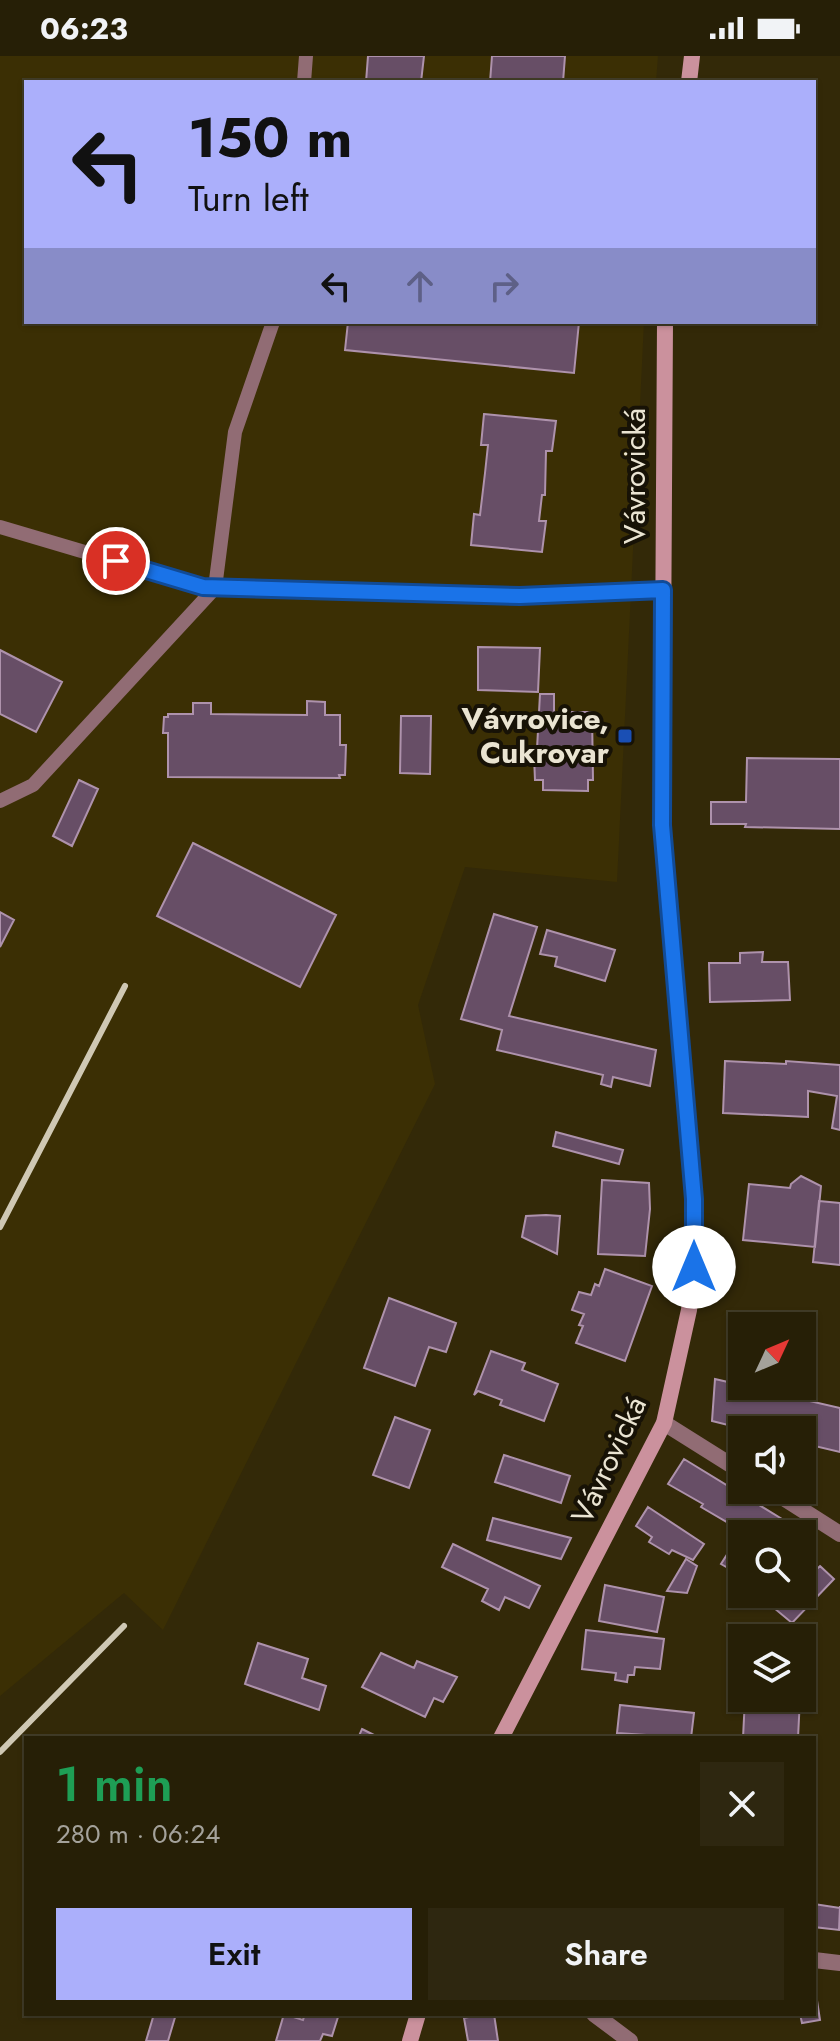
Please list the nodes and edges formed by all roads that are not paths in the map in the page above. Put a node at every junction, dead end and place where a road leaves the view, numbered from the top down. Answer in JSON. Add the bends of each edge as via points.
{"nodes":[{"id":1,"x":306,"y":56,"type":"edge"},
{"id":2,"x":692,"y":56,"type":"edge"},
{"id":3,"x":304,"y":80,"type":"edge"},
{"id":4,"x":689,"y":80,"type":"edge"},
{"id":5,"x":272,"y":324,"type":"edge"},
{"id":6,"x":665,"y":324,"type":"edge"},
{"id":7,"x":0,"y":527,"type":"edge"},
{"id":8,"x":215,"y":588,"type":"junction"},
{"id":9,"x":663,"y":590,"type":"junction"},
{"id":10,"x":0,"y":801,"type":"edge"},
{"id":11,"x":664,"y":1423,"type":"junction"},
{"id":12,"x":728,"y":1463,"type":"edge"},
{"id":13,"x":793,"y":1504,"type":"edge"},
{"id":14,"x":840,"y":1534,"type":"edge"},
{"id":15,"x":502,"y":1736,"type":"edge"},
{"id":16,"x":816,"y":1960,"type":"edge"},
{"id":17,"x":840,"y":1963,"type":"edge"},
{"id":18,"x":417,"y":2016,"type":"edge"},
{"id":19,"x":597,"y":2016,"type":"edge"},
{"id":20,"x":410,"y":2041,"type":"edge"},
{"id":21,"x":630,"y":2041,"type":"edge"}],
"edges":[{"from":1,"to":3,"type":"lane"},
{"from":2,"to":4,"type":"street"},
{"from":5,"to":8,"type":"lane","via":[[235,432]]},
{"from":6,"to":9,"type":"street","name":"Vávrovická"},
{"from":7,"to":8,"type":"lane"},
{"from":8,"to":9,"type":"lane","via":[[520,596]]},
{"from":8,"to":10,"type":"lane","via":[[33,785]]},
{"from":9,"to":11,"type":"street","name":"Vávrovická","via":[[662,825],[694,1199],[689,1310]]},
{"from":11,"to":12,"type":"street"},
{"from":11,"to":15,"type":"street","name":"Vávrovická"},
{"from":13,"to":14,"type":"street"},
{"from":16,"to":17,"type":"street"},
{"from":18,"to":20,"type":"street"},
{"from":19,"to":21,"type":"street"}]}
